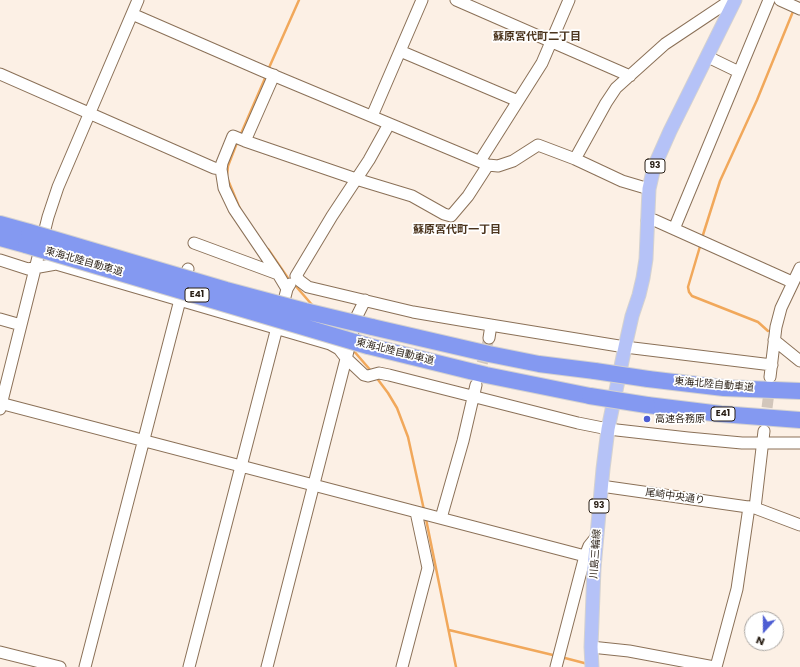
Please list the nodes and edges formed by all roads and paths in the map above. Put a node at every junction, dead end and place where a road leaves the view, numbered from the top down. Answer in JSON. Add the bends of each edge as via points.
{"nodes":[{"id":1,"x":138,"y":0,"type":"edge"},
{"id":2,"x":422,"y":0,"type":"edge"},
{"id":3,"x":456,"y":0,"type":"edge"},
{"id":4,"x":569,"y":0,"type":"edge"},
{"id":5,"x":731,"y":0,"type":"edge"},
{"id":6,"x":735,"y":0,"type":"edge"},
{"id":7,"x":769,"y":0,"type":"edge"},
{"id":8,"x":780,"y":0,"type":"edge"},
{"id":9,"x":797,"y":7,"type":"edge"},
{"id":10,"x":132,"y":14,"type":"junction"},
{"id":11,"x":551,"y":41,"type":"junction"},
{"id":12,"x":400,"y":51,"type":"junction"},
{"id":13,"x":708,"y":57,"type":"junction"},
{"id":14,"x":739,"y":72,"type":"junction"},
{"id":15,"x":0,"y":74,"type":"edge"},
{"id":16,"x":274,"y":75,"type":"junction"},
{"id":17,"x":630,"y":76,"type":"junction"},
{"id":18,"x":518,"y":100,"type":"junction"},
{"id":19,"x":89,"y":113,"type":"junction"},
{"id":20,"x":372,"y":116,"type":"junction"},
{"id":21,"x":389,"y":124,"type":"junction"},
{"id":22,"x":240,"y":139,"type":"junction"},
{"id":23,"x":575,"y":159,"type":"junction"},
{"id":24,"x":484,"y":163,"type":"junction"},
{"id":25,"x":221,"y":170,"type":"junction"},
{"id":26,"x":356,"y":179,"type":"junction"},
{"id":27,"x":649,"y":189,"type":"junction"},
{"id":28,"x":647,"y":221,"type":"junction"},
{"id":29,"x":0,"y":224,"type":"edge"},
{"id":30,"x":674,"y":229,"type":"junction"},
{"id":31,"x":0,"y":238,"type":"edge"},
{"id":32,"x":27,"y":239,"type":"junction"},
{"id":33,"x":194,"y":243,"type":"dead end"},
{"id":34,"x":0,"y":260,"type":"edge"},
{"id":35,"x":36,"y":268,"type":"junction"},
{"id":36,"x":800,"y":268,"type":"edge"},
{"id":37,"x":188,"y":269,"type":"dead end"},
{"id":38,"x":278,"y":274,"type":"junction"},
{"id":39,"x":792,"y":282,"type":"junction"},
{"id":40,"x":291,"y":283,"type":"junction"},
{"id":41,"x":179,"y":300,"type":"junction"},
{"id":42,"x":364,"y":300,"type":"junction"},
{"id":43,"x":0,"y":319,"type":"edge"},
{"id":44,"x":21,"y":325,"type":"junction"},
{"id":45,"x":492,"y":325,"type":"junction"},
{"id":46,"x":276,"y":330,"type":"junction"},
{"id":47,"x":488,"y":338,"type":"tunnel mouth"},
{"id":48,"x":774,"y":340,"type":"junction"},
{"id":49,"x":625,"y":347,"type":"junction"},
{"id":50,"x":348,"y":351,"type":"junction"},
{"id":51,"x":800,"y":361,"type":"edge"},
{"id":52,"x":772,"y":365,"type":"junction"},
{"id":53,"x":770,"y":377,"type":"tunnel mouth"},
{"id":54,"x":475,"y":390,"type":"junction"},
{"id":55,"x":800,"y":390,"type":"edge"},
{"id":56,"x":1,"y":406,"type":"edge"},
{"id":57,"x":800,"y":420,"type":"edge"},
{"id":58,"x":608,"y":429,"type":"junction"},
{"id":59,"x":764,"y":431,"type":"tunnel mouth"},
{"id":60,"x":142,"y":441,"type":"junction"},
{"id":61,"x":763,"y":442,"type":"junction"},
{"id":62,"x":800,"y":442,"type":"edge"},
{"id":63,"x":242,"y":466,"type":"junction"},
{"id":64,"x":313,"y":485,"type":"junction"},
{"id":65,"x":601,"y":486,"type":"junction"},
{"id":66,"x":752,"y":508,"type":"junction"},
{"id":67,"x":422,"y":514,"type":"junction"},
{"id":68,"x":441,"y":518,"type":"junction"},
{"id":69,"x":800,"y":525,"type":"edge"},
{"id":70,"x":597,"y":536,"type":"junction"},
{"id":71,"x":585,"y":556,"type":"junction"},
{"id":72,"x":591,"y":647,"type":"junction"},
{"id":73,"x":0,"y":652,"type":"edge"},
{"id":74,"x":60,"y":667,"type":"edge"},
{"id":75,"x":85,"y":667,"type":"edge"},
{"id":76,"x":189,"y":667,"type":"edge"},
{"id":77,"x":267,"y":667,"type":"edge"},
{"id":78,"x":402,"y":667,"type":"edge"},
{"id":79,"x":556,"y":667,"type":"edge"},
{"id":80,"x":592,"y":667,"type":"edge"},
{"id":81,"x":715,"y":667,"type":"edge"}],
"edges":[{"from":1,"to":10,"type":"street"},
{"from":2,"to":12,"type":"street"},
{"from":3,"to":11,"type":"street"},
{"from":4,"to":11,"type":"street"},
{"from":5,"to":17,"type":"street","via":[[665,44]]},
{"from":6,"to":13,"type":"main road","number":"93"},
{"from":7,"to":14,"type":"street"},
{"from":8,"to":9,"type":"street"},
{"from":10,"to":16,"type":"street"},
{"from":10,"to":19,"type":"street"},
{"from":11,"to":17,"type":"street"},
{"from":11,"to":18,"type":"street","via":[[542,63]]},
{"from":12,"to":18,"type":"street"},
{"from":12,"to":20,"type":"street"},
{"from":13,"to":14,"type":"street"},
{"from":13,"to":27,"type":"main road","number":"93","via":[[670,131],[654,167]]},
{"from":14,"to":30,"type":"street"},
{"from":15,"to":19,"type":"street"},
{"from":16,"to":20,"type":"street"},
{"from":16,"to":22,"type":"street"},
{"from":17,"to":23,"type":"street","via":[[616,88]]},
{"from":18,"to":24,"type":"street"},
{"from":19,"to":25,"type":"street"},
{"from":19,"to":35,"type":"street","via":[[58,187]]},
{"from":20,"to":21,"type":"street"},
{"from":21,"to":24,"type":"street"},
{"from":21,"to":26,"type":"street","via":[[370,160]]},
{"from":22,"to":25,"type":"street","via":[[233,136]]},
{"from":22,"to":26,"type":"street"},
{"from":23,"to":24,"type":"street","via":[[538,145],[513,161],[498,166]]},
{"from":23,"to":27,"type":"street"},
{"from":24,"to":26,"type":"street","via":[[468,196],[451,216],[412,196]]},
{"from":25,"to":38,"type":"street","via":[[224,188],[234,209]]},
{"from":26,"to":40,"type":"street"},
{"from":27,"to":28,"type":"main road","number":"93"},
{"from":28,"to":30,"type":"street","via":[[654,220]]},
{"from":28,"to":49,"type":"main road","number":"93","via":[[643,278]]},
{"from":29,"to":32,"type":"highway","name":"東海北陸自動車道","number":"E41"},
{"from":30,"to":39,"type":"street"},
{"from":31,"to":32,"type":"highway","name":"東海北陸自動車道","number":"E41"},
{"from":32,"to":55,"type":"highway","name":"東海北陸自動車道","number":"E41","bridge":true,"via":[[305,311],[496,356],[724,388]]},
{"from":32,"to":57,"type":"highway","name":"東海北陸自動車道","number":"E41","bridge":true,"via":[[368,346],[486,375],[646,405]]},
{"from":33,"to":38,"type":"street"},
{"from":34,"to":35,"type":"street","via":[[28,269]]},
{"from":35,"to":41,"type":"street","via":[[56,264]]},
{"from":35,"to":44,"type":"street"},
{"from":36,"to":39,"type":"street"},
{"from":37,"to":41,"type":"street"},
{"from":38,"to":40,"type":"street"},
{"from":39,"to":48,"type":"street","via":[[781,308]]},
{"from":40,"to":42,"type":"street","via":[[300,282],[308,287]]},
{"from":40,"to":46,"type":"street"},
{"from":41,"to":46,"type":"street"},
{"from":41,"to":60,"type":"street"},
{"from":42,"to":45,"type":"street","via":[[413,312]]},
{"from":42,"to":50,"type":"street"},
{"from":43,"to":44,"type":"street"},
{"from":44,"to":56,"type":"street"},
{"from":45,"to":47,"type":"street"},
{"from":45,"to":49,"type":"street"},
{"from":46,"to":50,"type":"street"},
{"from":46,"to":63,"type":"street"},
{"from":48,"to":51,"type":"street"},
{"from":48,"to":52,"type":"street"},
{"from":49,"to":52,"type":"street"},
{"from":49,"to":58,"type":"main road","name":"川島三輪線","number":"93"},
{"from":50,"to":54,"type":"street","via":[[364,375],[389,375]]},
{"from":50,"to":64,"type":"street"},
{"from":52,"to":53,"type":"street"},
{"from":54,"to":58,"type":"street"},
{"from":54,"to":68,"type":"street"},
{"from":56,"to":60,"type":"street"},
{"from":58,"to":61,"type":"street","via":[[742,443]]},
{"from":58,"to":65,"type":"main road","name":"川島三輪線","number":"93"},
{"from":59,"to":61,"type":"street"},
{"from":60,"to":63,"type":"street"},
{"from":60,"to":75,"type":"street"},
{"from":61,"to":62,"type":"street"},
{"from":61,"to":66,"type":"street"},
{"from":63,"to":64,"type":"street"},
{"from":63,"to":76,"type":"street"},
{"from":64,"to":67,"type":"street"},
{"from":64,"to":77,"type":"street"},
{"from":65,"to":66,"type":"street","name":"尾崎中央通り"},
{"from":65,"to":70,"type":"main road","name":"川島三輪線","number":"93"},
{"from":66,"to":69,"type":"street","name":"尾崎中央通り"},
{"from":66,"to":81,"type":"street","via":[[737,589]]},
{"from":67,"to":68,"type":"street"},
{"from":67,"to":78,"type":"street","via":[[428,568]]},
{"from":68,"to":71,"type":"street"},
{"from":70,"to":71,"type":"street"},
{"from":70,"to":72,"type":"main road","name":"川島三輪線","number":"93"},
{"from":71,"to":79,"type":"street"},
{"from":72,"to":80,"type":"main road","name":"川島三輪線","number":"93"},
{"from":72,"to":81,"type":"street","via":[[629,651]]},
{"from":73,"to":74,"type":"street"}]}
